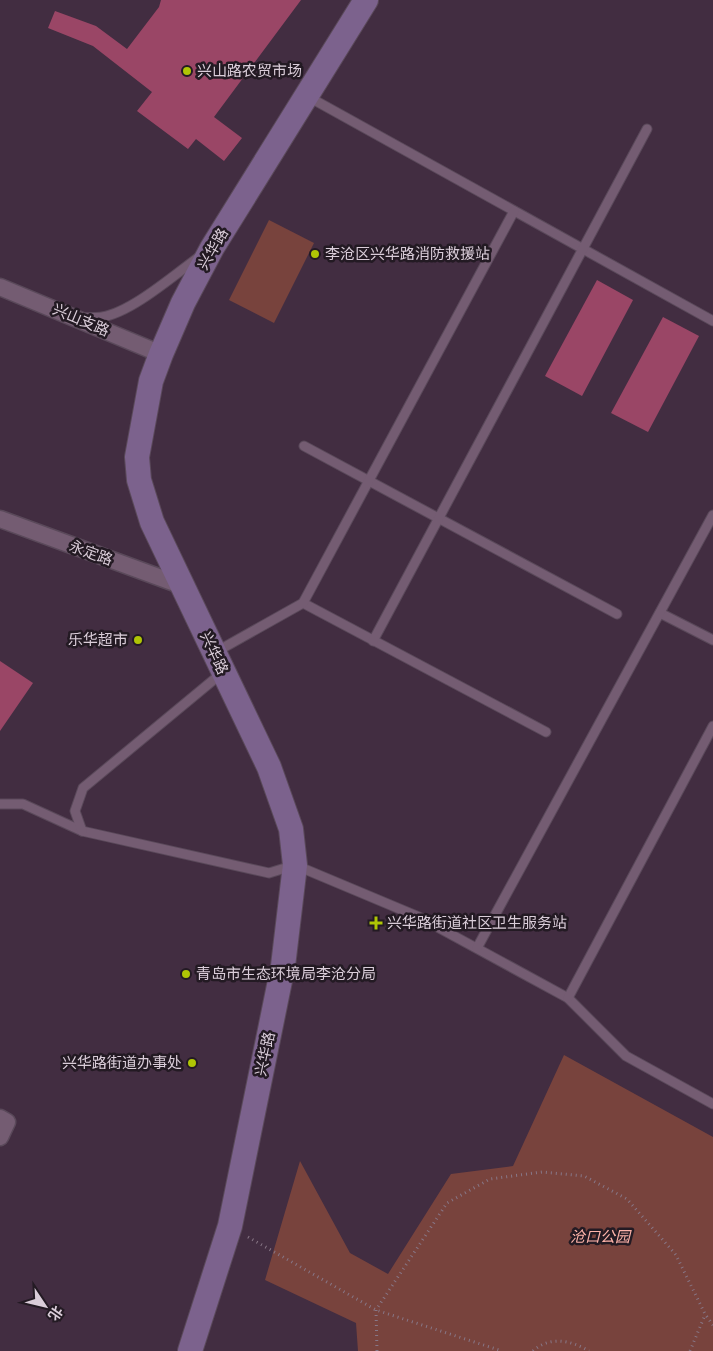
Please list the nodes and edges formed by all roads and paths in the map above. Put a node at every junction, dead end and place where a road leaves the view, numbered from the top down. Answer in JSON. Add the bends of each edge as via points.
{"nodes":[{"id":1,"x":366,"y":0,"type":"edge"},
{"id":2,"x":307,"y":96,"type":"junction"},
{"id":3,"x":647,"y":129,"type":"dead end"},
{"id":4,"x":514,"y":211,"type":"junction"},
{"id":5,"x":212,"y":248,"type":"junction"},
{"id":6,"x":583,"y":249,"type":"junction"},
{"id":7,"x":0,"y":287,"type":"edge"},
{"id":8,"x":78,"y":318,"type":"junction"},
{"id":9,"x":713,"y":321,"type":"edge"},
{"id":10,"x":161,"y":354,"type":"junction"},
{"id":11,"x":304,"y":446,"type":"dead end"},
{"id":12,"x":369,"y":480,"type":"junction"},
{"id":13,"x":713,"y":515,"type":"edge"},
{"id":14,"x":439,"y":518,"type":"junction"},
{"id":15,"x":0,"y":519,"type":"edge"},
{"id":16,"x":183,"y":586,"type":"junction"},
{"id":17,"x":302,"y":603,"type":"junction"},
{"id":18,"x":660,"y":613,"type":"junction"},
{"id":19,"x":618,"y":614,"type":"dead end"},
{"id":20,"x":713,"y":640,"type":"edge"},
{"id":21,"x":373,"y":641,"type":"junction"},
{"id":22,"x":219,"y":662,"type":"junction"},
{"id":23,"x":713,"y":726,"type":"edge"},
{"id":24,"x":546,"y":732,"type":"dead end"},
{"id":25,"x":0,"y":804,"type":"edge"},
{"id":26,"x":82,"y":831,"type":"junction"},
{"id":27,"x":295,"y":865,"type":"junction"},
{"id":28,"x":477,"y":948,"type":"junction"},
{"id":29,"x":568,"y":998,"type":"junction"},
{"id":30,"x":713,"y":1104,"type":"edge"},
{"id":31,"x":0,"y":1118,"type":"edge"},
{"id":32,"x":0,"y":1138,"type":"edge"},
{"id":33,"x":230,"y":1226,"type":"junction"},
{"id":34,"x":376,"y":1310,"type":"junction"},
{"id":35,"x":705,"y":1314,"type":"junction"},
{"id":36,"x":713,"y":1325,"type":"edge"},
{"id":37,"x":190,"y":1351,"type":"edge"},
{"id":38,"x":377,"y":1351,"type":"edge"},
{"id":39,"x":502,"y":1351,"type":"edge"},
{"id":40,"x":533,"y":1351,"type":"edge"},
{"id":41,"x":589,"y":1351,"type":"edge"},
{"id":42,"x":690,"y":1351,"type":"edge"}],
"edges":[{"from":1,"to":2,"type":"street","name":"兴华路"},
{"from":2,"to":4,"type":"lane"},
{"from":2,"to":5,"type":"street","name":"兴华路"},
{"from":3,"to":6,"type":"lane"},
{"from":4,"to":6,"type":"lane"},
{"from":4,"to":12,"type":"lane"},
{"from":5,"to":8,"type":"lane","via":[[122,310],[102,317]]},
{"from":5,"to":10,"type":"street","name":"兴华路"},
{"from":6,"to":9,"type":"lane"},
{"from":6,"to":14,"type":"lane"},
{"from":7,"to":8,"type":"street","name":"兴山支路"},
{"from":8,"to":10,"type":"street","name":"兴山支路"},
{"from":10,"to":16,"type":"street","name":"兴华路","via":[[151,381],[138,457],[139,480],[152,522]]},
{"from":11,"to":12,"type":"lane"},
{"from":12,"to":14,"type":"lane"},
{"from":12,"to":17,"type":"lane"},
{"from":13,"to":18,"type":"lane"},
{"from":14,"to":19,"type":"lane"},
{"from":14,"to":21,"type":"lane"},
{"from":15,"to":16,"type":"street","name":"永定路"},
{"from":16,"to":22,"type":"street","name":"兴华路"},
{"from":17,"to":21,"type":"lane"},
{"from":17,"to":22,"type":"lane"},
{"from":18,"to":20,"type":"lane"},
{"from":18,"to":28,"type":"lane"},
{"from":21,"to":24,"type":"lane"},
{"from":22,"to":26,"type":"lane","via":[[83,788],[75,811]]},
{"from":22,"to":27,"type":"street","name":"兴华路","via":[[268,766],[291,829]]},
{"from":23,"to":29,"type":"lane"},
{"from":25,"to":26,"type":"lane","via":[[23,804]]},
{"from":26,"to":27,"type":"lane","via":[[268,873]]},
{"from":27,"to":28,"type":"lane","via":[[419,917]]},
{"from":27,"to":33,"type":"street","name":"兴华路","via":[[283,966]]},
{"from":28,"to":29,"type":"lane"},
{"from":29,"to":30,"type":"lane","via":[[626,1056]]},
{"from":31,"to":32,"type":"street","via":[[8,1122]]},
{"from":33,"to":34,"type":"path"},
{"from":33,"to":37,"type":"street","name":"兴华路"},
{"from":34,"to":35,"type":"path","via":[[447,1203],[490,1180],[542,1172],[584,1176],[627,1199],[676,1255]]},
{"from":34,"to":38,"type":"path"},
{"from":34,"to":39,"type":"path"},
{"from":35,"to":36,"type":"path"},
{"from":35,"to":42,"type":"path"},
{"from":40,"to":41,"type":"path","via":[[550,1342],[564,1341]]}]}
